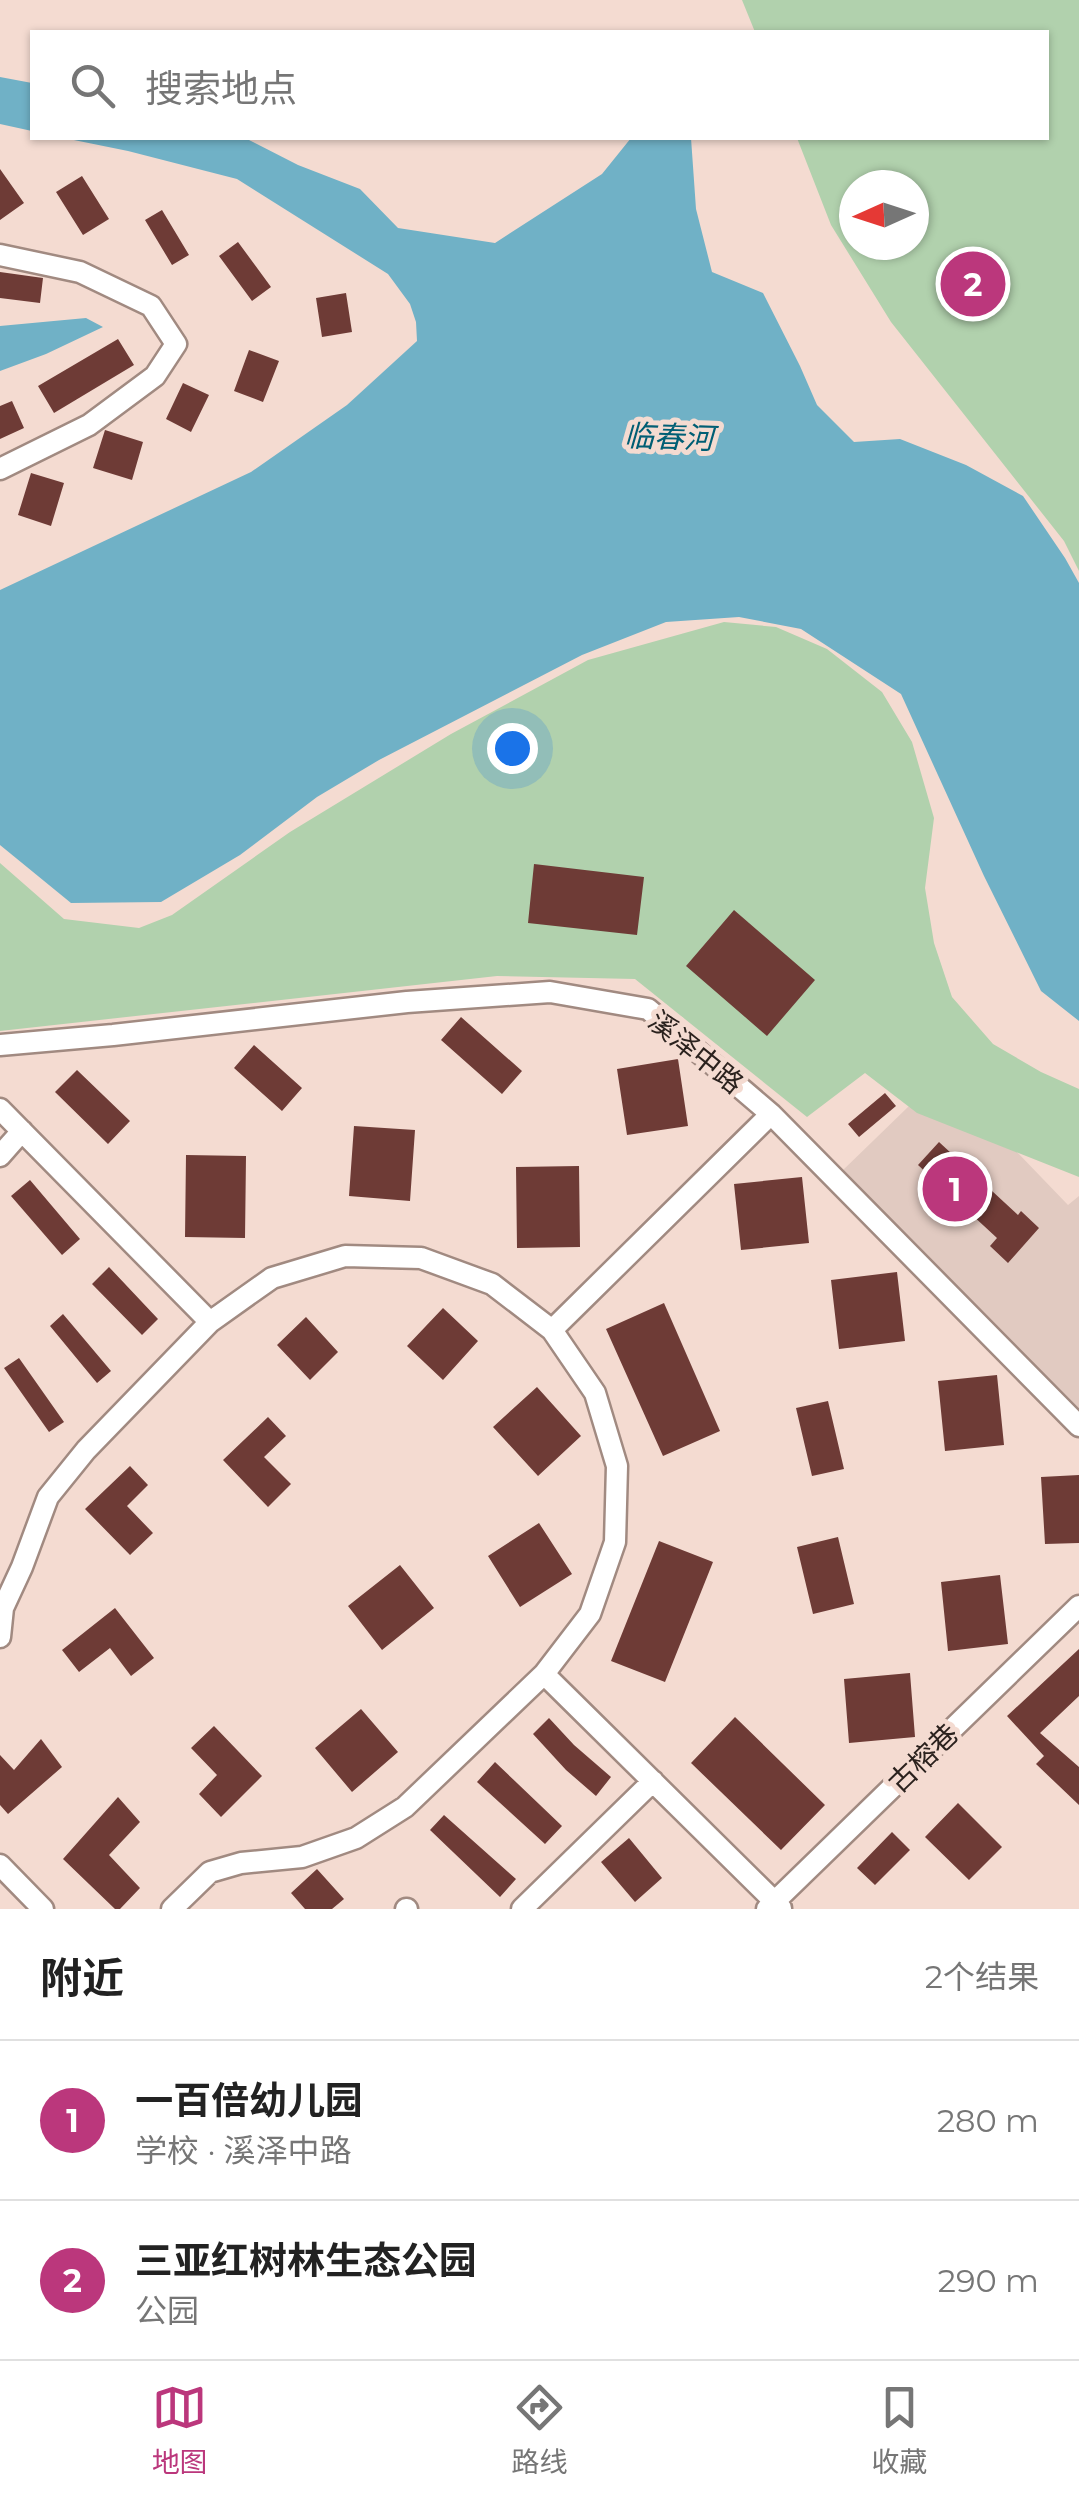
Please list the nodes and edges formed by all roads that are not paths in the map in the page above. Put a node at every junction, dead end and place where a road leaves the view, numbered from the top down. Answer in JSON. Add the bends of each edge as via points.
{"nodes":[{"id":1,"x":0,"y":255,"type":"edge"},
{"id":2,"x":0,"y":469,"type":"edge"},
{"id":3,"x":0,"y":1045,"type":"edge"},
{"id":4,"x":0,"y":1109,"type":"edge"},
{"id":5,"x":771,"y":1114,"type":"junction"},
{"id":6,"x":22,"y":1131,"type":"junction"},
{"id":7,"x":0,"y":1156,"type":"edge"},
{"id":8,"x":210,"y":1322,"type":"junction"},
{"id":9,"x":552,"y":1330,"type":"junction"},
{"id":10,"x":1079,"y":1426,"type":"edge"},
{"id":11,"x":1079,"y":1606,"type":"edge"},
{"id":12,"x":0,"y":1637,"type":"edge"},
{"id":13,"x":544,"y":1674,"type":"junction"},
{"id":14,"x":654,"y":1781,"type":"junction"},
{"id":15,"x":1,"y":1868,"type":"edge"},
{"id":16,"x":775,"y":1906,"type":"edge"},
{"id":17,"x":43,"y":1909,"type":"edge"},
{"id":18,"x":172,"y":1909,"type":"edge"},
{"id":19,"x":522,"y":1909,"type":"edge"}],
"edges":[{"from":1,"to":2,"type":"street","via":[[80,272],[151,306],[176,344],[154,376],[89,425]]},
{"from":3,"to":5,"type":"street","name":"溪泽中路","via":[[550,992],[648,1009]]},
{"from":4,"to":6,"type":"street"},
{"from":5,"to":9,"type":"street"},
{"from":5,"to":10,"type":"street","name":"溪泽中路"},
{"from":6,"to":7,"type":"street"},
{"from":6,"to":8,"type":"street"},
{"from":8,"to":9,"type":"street","via":[[272,1278],[345,1256],[421,1258],[492,1284]]},
{"from":8,"to":12,"type":"street","via":[[48,1497],[2,1608]]},
{"from":9,"to":13,"type":"street","via":[[596,1393],[617,1466],[616,1523],[590,1614]]},
{"from":11,"to":16,"type":"street","name":"古榕巷"},
{"from":13,"to":14,"type":"street"},
{"from":13,"to":18,"type":"street","via":[[404,1807],[356,1838],[302,1857],[210,1872]]},
{"from":14,"to":16,"type":"street"},
{"from":14,"to":19,"type":"street"},
{"from":15,"to":17,"type":"street"}]}
